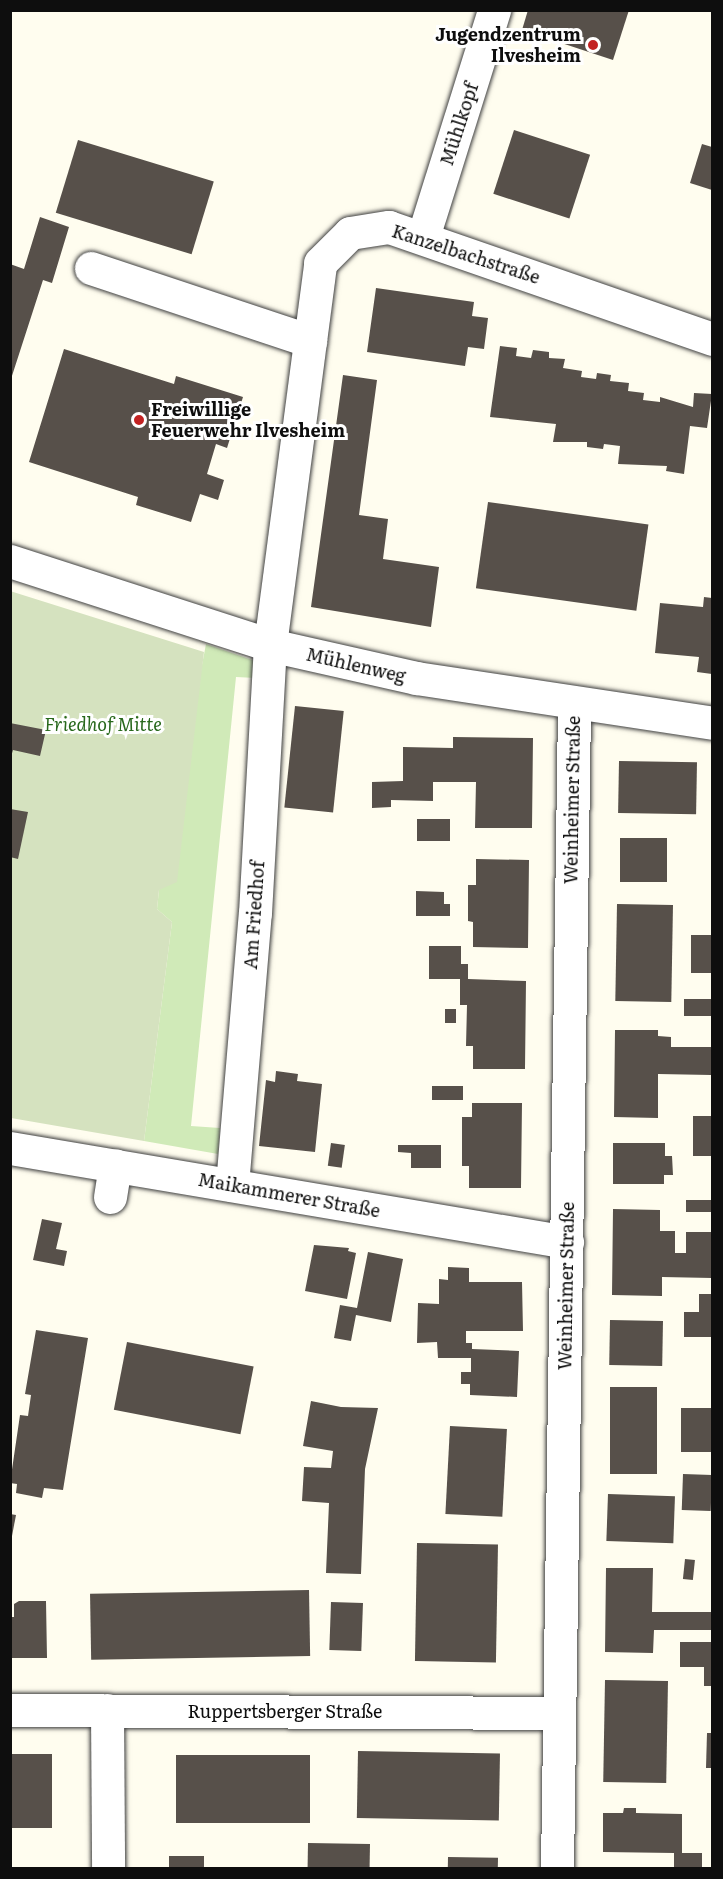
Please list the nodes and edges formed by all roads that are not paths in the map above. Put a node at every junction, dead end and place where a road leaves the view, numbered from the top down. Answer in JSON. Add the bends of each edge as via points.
{"nodes":[{"id":1,"x":494,"y":10,"type":"edge"},
{"id":2,"x":423,"y":237,"type":"junction"},
{"id":3,"x":91,"y":268,"type":"dead end"},
{"id":4,"x":712,"y":339,"type":"edge"},
{"id":5,"x":310,"y":341,"type":"junction"},
{"id":6,"x":10,"y":561,"type":"edge"},
{"id":7,"x":270,"y":645,"type":"junction"},
{"id":8,"x":574,"y":704,"type":"junction"},
{"id":9,"x":712,"y":723,"type":"edge"},
{"id":10,"x":10,"y":1148,"type":"edge"},
{"id":11,"x":115,"y":1165,"type":"junction"},
{"id":12,"x":232,"y":1185,"type":"junction"},
{"id":13,"x":110,"y":1197,"type":"dead end"},
{"id":14,"x":567,"y":1242,"type":"junction"},
{"id":15,"x":10,"y":1710,"type":"edge"},
{"id":16,"x":107,"y":1710,"type":"junction"},
{"id":17,"x":559,"y":1713,"type":"junction"},
{"id":18,"x":108,"y":1869,"type":"edge"},
{"id":19,"x":557,"y":1869,"type":"edge"}],
"edges":[{"from":1,"to":2,"type":"street","name":"Mühlkopf"},
{"from":2,"to":4,"type":"street","name":"Kanzelbachstraße"},
{"from":2,"to":5,"type":"street","name":"Kanzelbachstraße","via":[[389,226],[350,233],[320,263]]},
{"from":3,"to":5,"type":"street"},
{"from":5,"to":7,"type":"street","name":"Kanzelbachstraße"},
{"from":6,"to":7,"type":"street","name":"Mühlenweg"},
{"from":7,"to":8,"type":"street","name":"Mühlenweg","via":[[416,678]]},
{"from":7,"to":12,"type":"street","name":"Am Friedhof","via":[[255,913]]},
{"from":8,"to":9,"type":"street","name":"Mühlenweg"},
{"from":8,"to":14,"type":"street","name":"Weinheimer Straße"},
{"from":10,"to":11,"type":"street","name":"Maikammerer Straße"},
{"from":11,"to":12,"type":"street","name":"Maikammerer Straße"},
{"from":11,"to":13,"type":"street"},
{"from":12,"to":14,"type":"street","name":"Maikammerer Straße"},
{"from":14,"to":17,"type":"street","name":"Weinheimer Straße"},
{"from":15,"to":16,"type":"street","name":"Ruppertsberger Straße"},
{"from":16,"to":17,"type":"street","name":"Ruppertsberger Straße"},
{"from":16,"to":18,"type":"street"},
{"from":17,"to":19,"type":"street","name":"Weinheimer Straße"}]}
